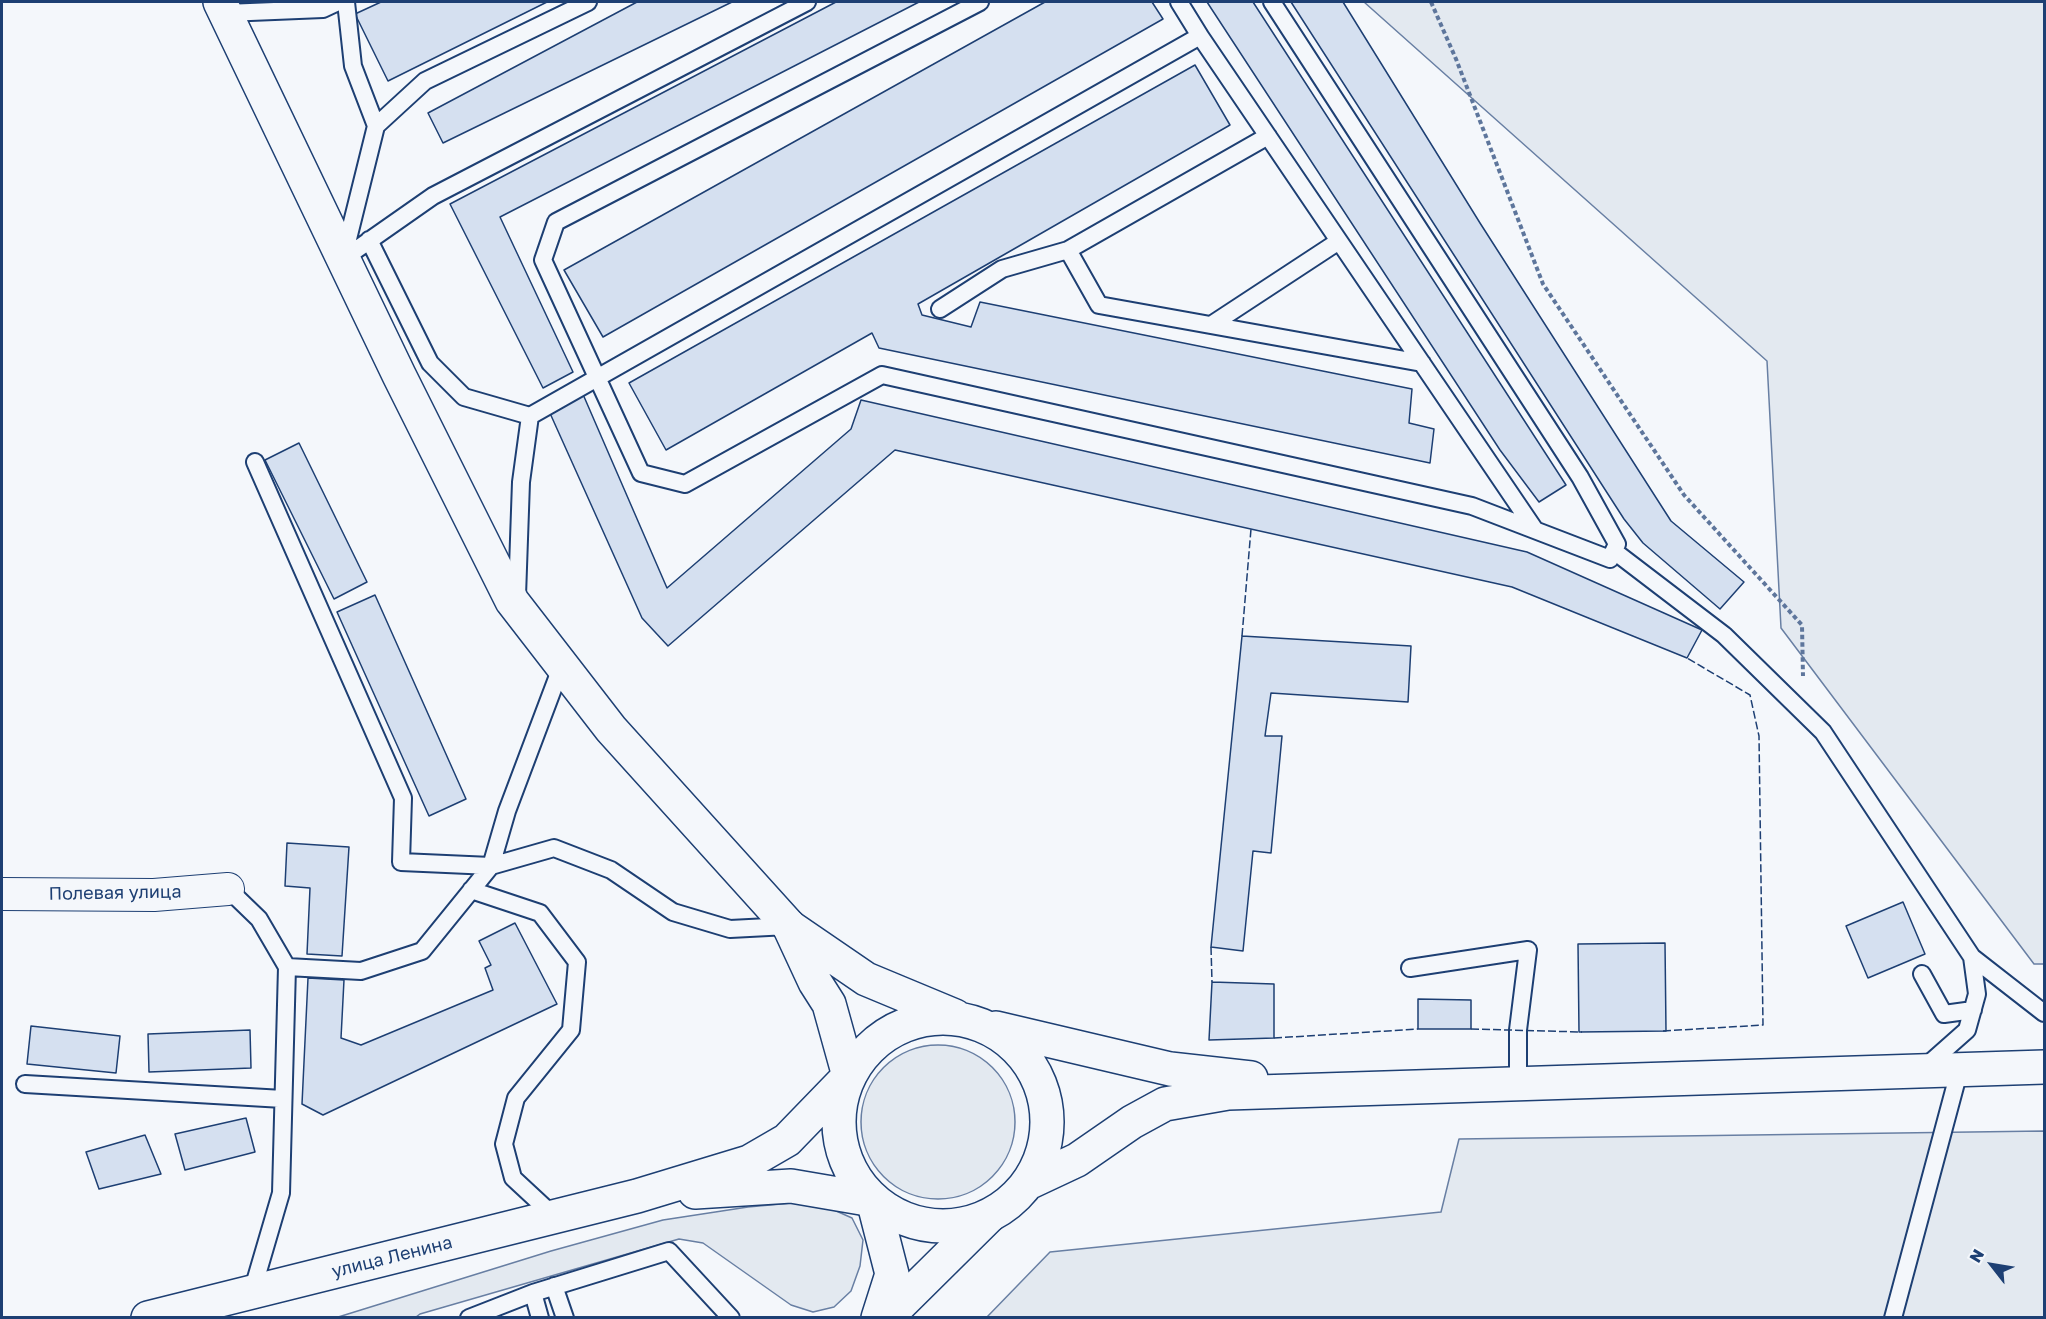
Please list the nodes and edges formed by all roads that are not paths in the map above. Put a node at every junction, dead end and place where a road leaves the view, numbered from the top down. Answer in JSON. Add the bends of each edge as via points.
{"nodes":[{"id":1,"x":338,"y":2,"type":"edge"},
{"id":2,"x":346,"y":2,"type":"edge"},
{"id":3,"x":588,"y":2,"type":"edge"},
{"id":4,"x":807,"y":2,"type":"edge"},
{"id":5,"x":980,"y":2,"type":"edge"},
{"id":6,"x":1179,"y":2,"type":"edge"},
{"id":7,"x":1272,"y":2,"type":"edge"},
{"id":8,"x":223,"y":7,"type":"edge"},
{"id":9,"x":1200,"y":36,"type":"junction"},
{"id":10,"x":376,"y":126,"type":"junction"},
{"id":11,"x":1268,"y":136,"type":"junction"},
{"id":12,"x":369,"y":240,"type":"junction"},
{"id":13,"x":1339,"y":241,"type":"junction"},
{"id":14,"x":1068,"y":250,"type":"junction"},
{"id":15,"x":343,"y":259,"type":"junction"},
{"id":16,"x":940,"y":309,"type":"dead end"},
{"id":17,"x":1211,"y":325,"type":"junction"},
{"id":18,"x":1422,"y":363,"type":"junction"},
{"id":19,"x":598,"y":378,"type":"junction"},
{"id":20,"x":530,"y":416,"type":"junction"},
{"id":21,"x":255,"y":462,"type":"dead end"},
{"id":22,"x":1535,"y":530,"type":"junction"},
{"id":23,"x":1614,"y":551,"type":"junction"},
{"id":24,"x":516,"y":606,"type":"junction"},
{"id":25,"x":562,"y":665,"type":"junction"},
{"id":26,"x":491,"y":866,"type":"junction"},
{"id":27,"x":228,"y":889,"type":"joint"},
{"id":28,"x":471,"y":890,"type":"junction"},
{"id":29,"x":2,"y":894,"type":"edge"},
{"id":30,"x":789,"y":926,"type":"junction"},
{"id":31,"x":1972,"y":957,"type":"junction"},
{"id":32,"x":286,"y":967,"type":"junction"},
{"id":33,"x":1410,"y":968,"type":"dead end"},
{"id":34,"x":1922,"y":974,"type":"dead end"},
{"id":35,"x":1972,"y":1010,"type":"junction"},
{"id":36,"x":2044,"y":1013,"type":"edge"},
{"id":37,"x":973,"y":1022,"type":"junction"},
{"id":38,"x":2044,"y":1067,"type":"edge"},
{"id":39,"x":1960,"y":1068,"type":"junction"},
{"id":40,"x":1923,"y":1069,"type":"junction"},
{"id":41,"x":849,"y":1076,"type":"junction"},
{"id":42,"x":1518,"y":1083,"type":"junction"},
{"id":43,"x":26,"y":1084,"type":"dead end"},
{"id":44,"x":1348,"y":1088,"type":"junction"},
{"id":45,"x":283,"y":1099,"type":"junction"},
{"id":46,"x":1028,"y":1183,"type":"junction"},
{"id":47,"x":636,"y":1196,"type":"junction"},
{"id":48,"x":873,"y":1200,"type":"junction"},
{"id":49,"x":989,"y":1216,"type":"junction"},
{"id":50,"x":555,"y":1217,"type":"junction"},
{"id":51,"x":554,"y":1286,"type":"junction"},
{"id":52,"x":252,"y":1292,"type":"junction"},
{"id":53,"x":533,"y":1293,"type":"junction"},
{"id":54,"x":148,"y":1317,"type":"edge"},
{"id":55,"x":469,"y":1317,"type":"edge"},
{"id":56,"x":540,"y":1317,"type":"edge"},
{"id":57,"x":565,"y":1317,"type":"edge"},
{"id":58,"x":731,"y":1317,"type":"edge"},
{"id":59,"x":878,"y":1317,"type":"edge"},
{"id":60,"x":886,"y":1317,"type":"edge"},
{"id":61,"x":1893,"y":1317,"type":"edge"}],
"edges":[{"from":1,"to":8,"type":"lane","via":[[323,9]]},
{"from":2,"to":10,"type":"lane","via":[[353,66]]},
{"from":3,"to":10,"type":"lane","via":[[425,81]]},
{"from":4,"to":12,"type":"lane","via":[[433,196]]},
{"from":5,"to":19,"type":"lane","via":[[556,222],[543,260]]},
{"from":6,"to":9,"type":"lane"},
{"from":7,"to":23,"type":"lane","via":[[1580,477],[1617,544]]},
{"from":8,"to":15,"type":"main road"},
{"from":9,"to":11,"type":"lane"},
{"from":9,"to":19,"type":"lane"},
{"from":10,"to":15,"type":"lane"},
{"from":11,"to":13,"type":"lane"},
{"from":11,"to":14,"type":"lane"},
{"from":12,"to":15,"type":"lane"},
{"from":12,"to":20,"type":"lane","via":[[430,363],[464,397]]},
{"from":13,"to":17,"type":"lane"},
{"from":13,"to":18,"type":"lane"},
{"from":14,"to":16,"type":"lane","via":[[1002,269]]},
{"from":14,"to":17,"type":"lane","via":[[1099,305]]},
{"from":15,"to":24,"type":"main road"},
{"from":17,"to":18,"type":"lane"},
{"from":18,"to":22,"type":"lane"},
{"from":19,"to":20,"type":"lane"},
{"from":19,"to":22,"type":"lane","via":[[642,473],[685,484],[882,375],[1472,506]]},
{"from":20,"to":24,"type":"lane","via":[[521,482]]},
{"from":21,"to":26,"type":"lane","via":[[403,798],[401,862]]},
{"from":22,"to":23,"type":"lane","via":[[1610,559]]},
{"from":23,"to":31,"type":"lane","via":[[1724,635],[1823,732]]},
{"from":24,"to":25,"type":"main road"},
{"from":25,"to":26,"type":"lane","via":[[507,811]]},
{"from":25,"to":30,"type":"main road","via":[[611,729]]},
{"from":26,"to":28,"type":"lane"},
{"from":26,"to":30,"type":"lane","via":[[554,848],[611,870],[672,912],[730,929]]},
{"from":27,"to":29,"type":"street","name":"Полевая улица","via":[[154,895]]},
{"from":27,"to":32,"type":"lane","via":[[259,919]]},
{"from":28,"to":32,"type":"lane","via":[[422,951],[361,971]]},
{"from":28,"to":50,"type":"lane","via":[[540,914],[577,962],[571,1030],[516,1098],[504,1144],[513,1178]]},
{"from":30,"to":37,"type":"main road","via":[[866,979]]},
{"from":30,"to":41,"type":"main road","via":[[828,1004]]},
{"from":31,"to":35,"type":"lane","via":[[1977,994]]},
{"from":31,"to":36,"type":"lane"},
{"from":32,"to":45,"type":"lane"},
{"from":33,"to":42,"type":"lane","via":[[1528,950],[1518,1030]]},
{"from":34,"to":35,"type":"lane","via":[[1944,1014]]},
{"from":35,"to":40,"type":"lane","via":[[1967,1030]]},
{"from":37,"to":41,"type":"main road","via":[[930,1018],[897,1028],[869,1048]]},
{"from":37,"to":44,"type":"main road","via":[[1170,1069]]},
{"from":37,"to":46,"type":"main road","via":[[1008,1040],[1030,1064],[1043,1092],[1048,1124],[1042,1154]]},
{"from":38,"to":39,"type":"main road"},
{"from":39,"to":40,"type":"main road"},
{"from":39,"to":61,"type":"lane"},
{"from":40,"to":42,"type":"main road"},
{"from":41,"to":47,"type":"main road","via":[[787,1140],[749,1162]]},
{"from":41,"to":48,"type":"main road","via":[[839,1109],[840,1143],[852,1174]]},
{"from":42,"to":44,"type":"main road"},
{"from":43,"to":45,"type":"lane"},
{"from":44,"to":46,"type":"main road","via":[[1228,1093],[1165,1104],[1077,1160]]},
{"from":45,"to":52,"type":"lane","via":[[281,1193]]},
{"from":46,"to":49,"type":"main road"},
{"from":47,"to":48,"type":"main road","via":[[791,1186]]},
{"from":47,"to":50,"type":"main road","name":"улица Ленина"},
{"from":48,"to":49,"type":"main road","via":[[899,1217],[928,1226],[959,1225]]},
{"from":48,"to":59,"type":"main road","via":[[892,1274]]},
{"from":49,"to":60,"type":"main road"},
{"from":50,"to":52,"type":"main road","name":"улица Ленина"},
{"from":51,"to":53,"type":"lane"},
{"from":51,"to":57,"type":"lane"},
{"from":51,"to":58,"type":"lane","via":[[669,1251]]},
{"from":52,"to":54,"type":"main road","name":"улица Ленина"},
{"from":53,"to":55,"type":"lane"},
{"from":53,"to":56,"type":"lane"}]}
